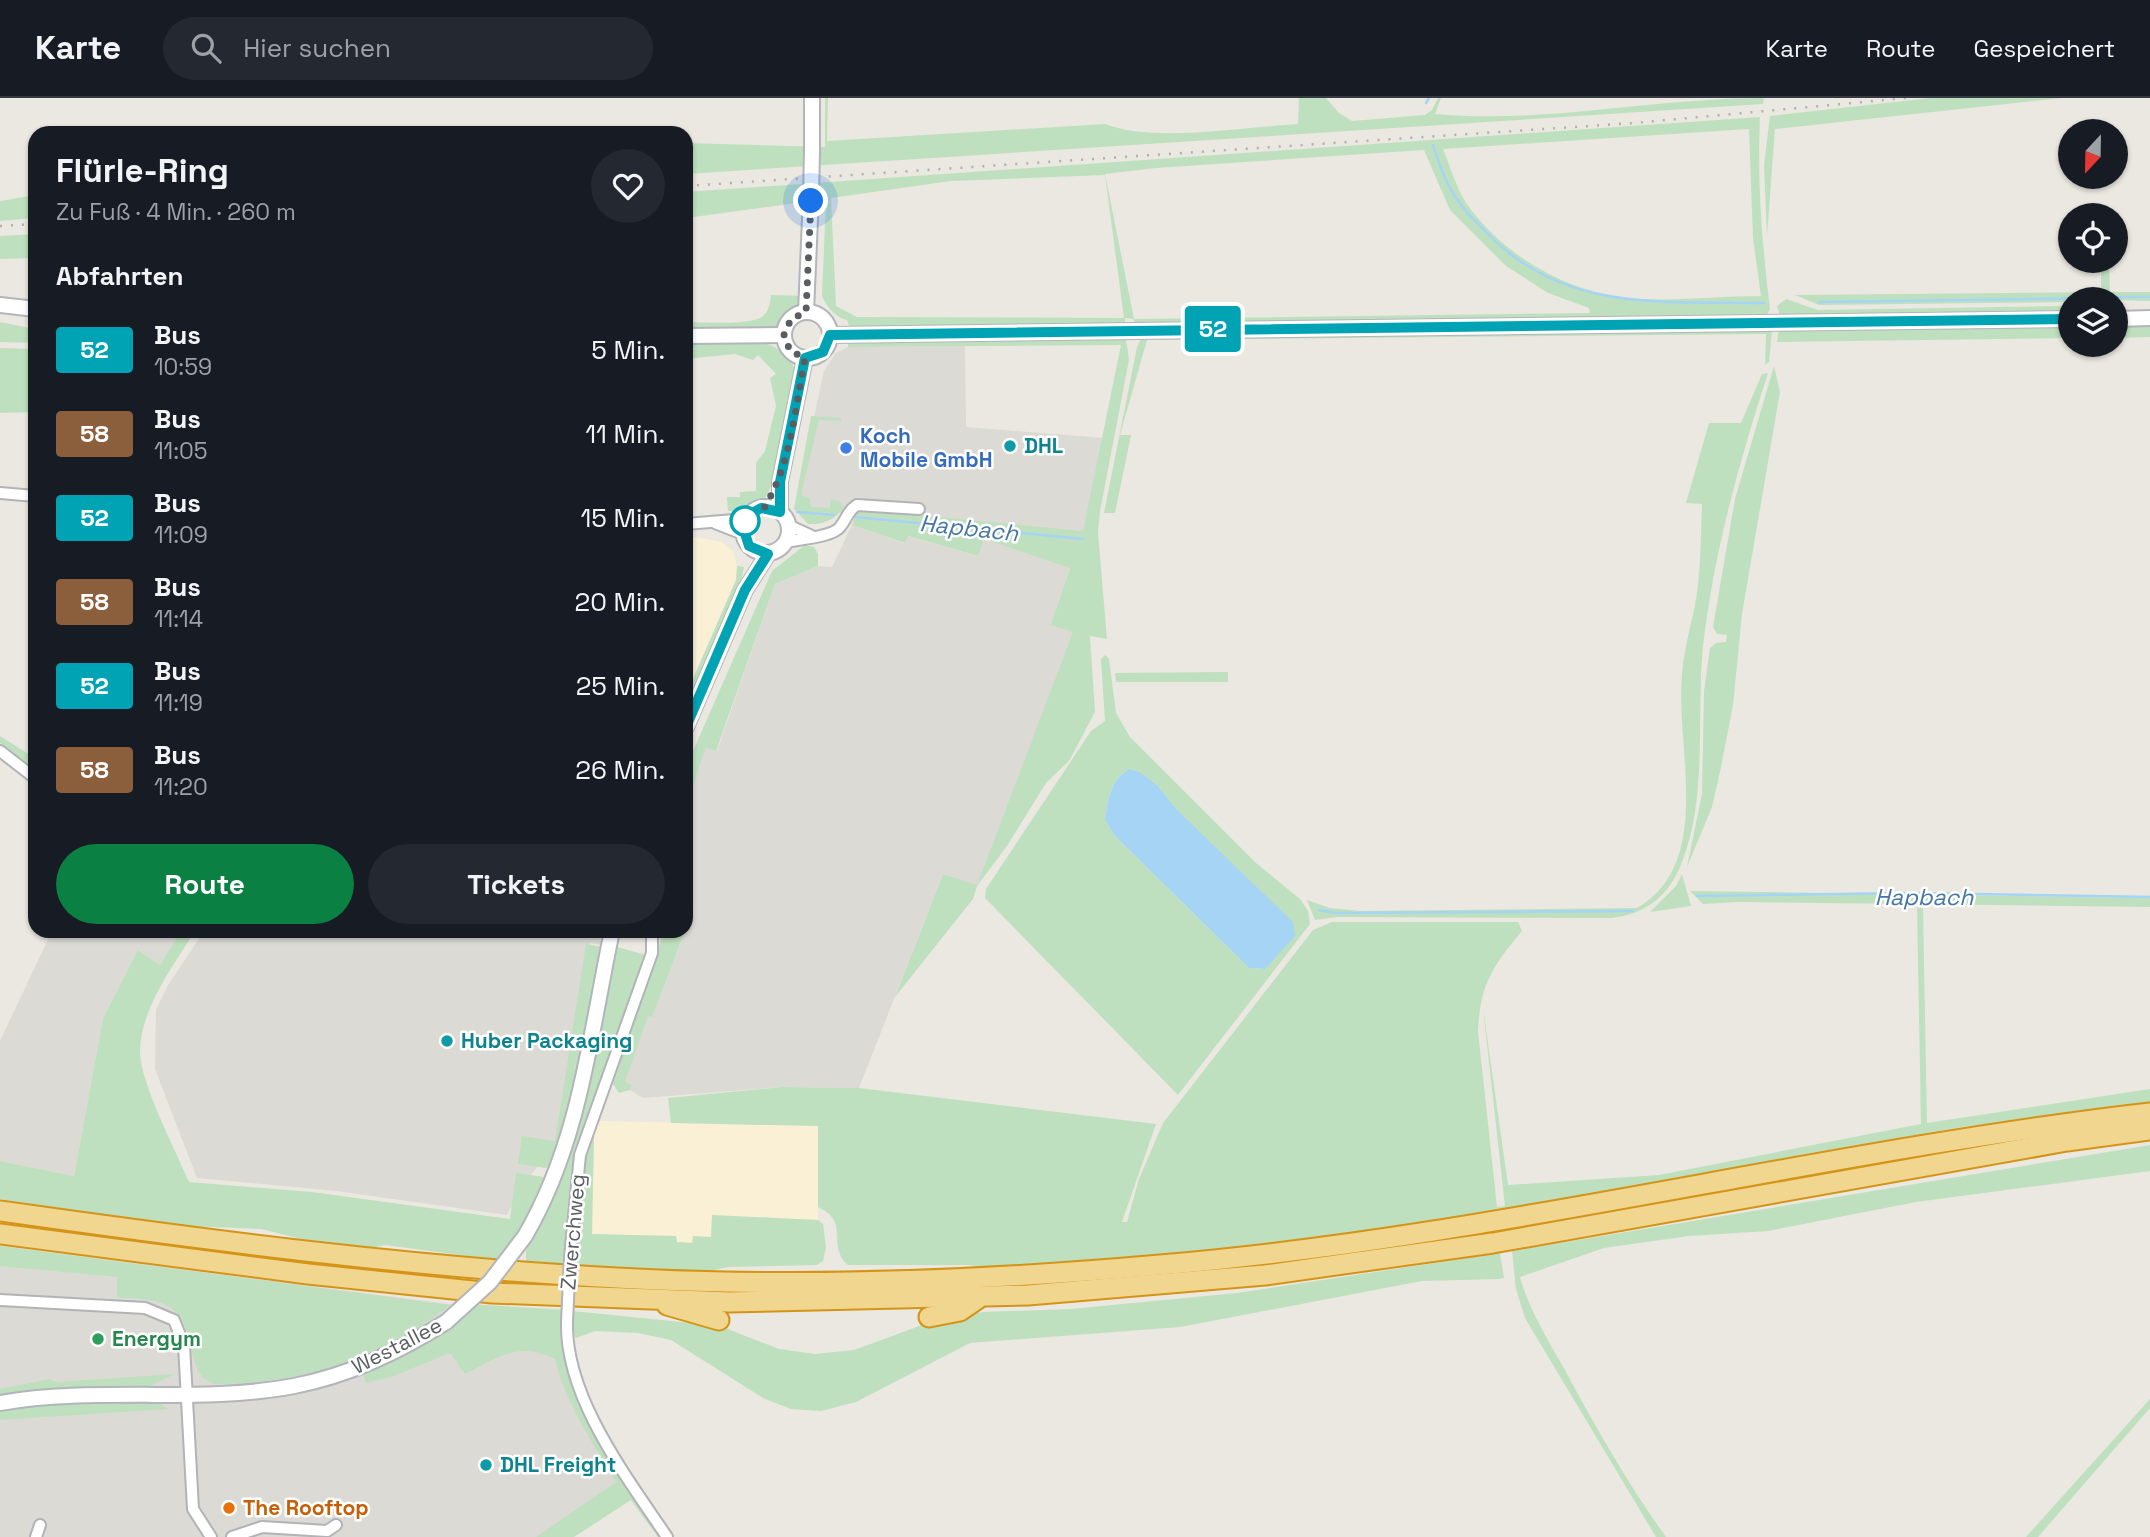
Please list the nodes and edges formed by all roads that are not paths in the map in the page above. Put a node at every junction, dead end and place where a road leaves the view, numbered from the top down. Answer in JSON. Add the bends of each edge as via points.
{"nodes":[{"id":1,"x":812,"y":98,"type":"edge"},
{"id":2,"x":0,"y":305,"type":"edge"},
{"id":3,"x":28,"y":308,"type":"edge"},
{"id":4,"x":806,"y":312,"type":"junction"},
{"id":5,"x":2128,"y":318,"type":"edge"},
{"id":6,"x":2150,"y":318,"type":"edge"},
{"id":7,"x":2058,"y":319,"type":"edge"},
{"id":8,"x":784,"y":335,"type":"junction"},
{"id":9,"x":830,"y":335,"type":"junction"},
{"id":10,"x":693,"y":336,"type":"edge"},
{"id":11,"x":805,"y":358,"type":"junction"},
{"id":12,"x":780,"y":482,"type":"junction"},
{"id":13,"x":0,"y":493,"type":"edge"},
{"id":14,"x":28,"y":495,"type":"edge"},
{"id":15,"x":764,"y":508,"type":"junction"},
{"id":16,"x":919,"y":509,"type":"dead end"},
{"id":17,"x":780,"y":512,"type":"junction"},
{"id":18,"x":746,"y":519,"type":"junction"},
{"id":19,"x":713,"y":522,"type":"junction"},
{"id":20,"x":693,"y":523,"type":"edge"},
{"id":21,"x":788,"y":525,"type":"junction"},
{"id":22,"x":743,"y":534,"type":"junction"},
{"id":23,"x":813,"y":536,"type":"junction"},
{"id":24,"x":786,"y":542,"type":"junction"},
{"id":25,"x":751,"y":548,"type":"junction"},
{"id":26,"x":768,"y":554,"type":"junction"},
{"id":27,"x":745,"y":590,"type":"junction"},
{"id":28,"x":693,"y":711,"type":"edge"},
{"id":29,"x":0,"y":751,"type":"edge"},
{"id":30,"x":28,"y":773,"type":"edge"},
{"id":31,"x":611,"y":938,"type":"edge"},
{"id":32,"x":652,"y":938,"type":"edge"},
{"id":33,"x":2150,"y":1113,"type":"edge"},
{"id":34,"x":2150,"y":1130,"type":"edge"},
{"id":35,"x":0,"y":1211,"type":"edge"},
{"id":36,"x":0,"y":1234,"type":"edge"},
{"id":37,"x":980,"y":1297,"type":"junction"},
{"id":38,"x":0,"y":1300,"type":"edge"},
{"id":39,"x":655,"y":1300,"type":"junction"},
{"id":40,"x":929,"y":1317,"type":"dead end"},
{"id":41,"x":719,"y":1320,"type":"dead end"},
{"id":42,"x":187,"y":1392,"type":"junction"},
{"id":43,"x":0,"y":1403,"type":"edge"},
{"id":44,"x":40,"y":1525,"type":"dead end"},
{"id":45,"x":336,"y":1525,"type":"dead end"},
{"id":46,"x":36,"y":1537,"type":"edge"},
{"id":47,"x":211,"y":1537,"type":"edge"},
{"id":48,"x":232,"y":1537,"type":"edge"},
{"id":49,"x":667,"y":1537,"type":"edge"}],
"edges":[{"from":1,"to":4,"type":"main road","bridge":true},
{"from":2,"to":3,"type":"main road"},
{"from":4,"to":8,"type":"main road","via":[[791,319]]},
{"from":4,"to":9,"type":"main road","via":[[823,319]]},
{"from":5,"to":6,"type":"main road"},
{"from":7,"to":9,"type":"main road"},
{"from":8,"to":10,"type":"main road"},
{"from":8,"to":11,"type":"main road","via":[[790,351]]},
{"from":9,"to":11,"type":"main road","via":[[823,352]]},
{"from":11,"to":12,"type":"main road"},
{"from":12,"to":15,"type":"main road"},
{"from":12,"to":17,"type":"main road"},
{"from":13,"to":14,"type":"street"},
{"from":15,"to":17,"type":"main road"},
{"from":15,"to":18,"type":"main road"},
{"from":16,"to":23,"type":"street","via":[[857,505],[831,534]]},
{"from":17,"to":21,"type":"main road"},
{"from":18,"to":19,"type":"street"},
{"from":18,"to":22,"type":"main road"},
{"from":19,"to":20,"type":"street"},
{"from":19,"to":22,"type":"street"},
{"from":21,"to":23,"type":"street"},
{"from":21,"to":24,"type":"main road"},
{"from":22,"to":25,"type":"main road"},
{"from":23,"to":24,"type":"street"},
{"from":24,"to":26,"type":"main road"},
{"from":25,"to":26,"type":"main road"},
{"from":25,"to":27,"type":"main road"},
{"from":26,"to":27,"type":"main road"},
{"from":27,"to":28,"type":"main road"},
{"from":29,"to":30,"type":"street"},
{"from":31,"to":42,"type":"main road","name":"Westallee","bridge":true,"via":[[571,1131],[539,1212],[490,1282],[446,1322],[373,1362],[293,1386]]},
{"from":32,"to":49,"type":"street","name":"Zwerchweg","bridge":true,"via":[[652,953],[580,1155],[566,1344],[577,1388]]},
{"from":33,"to":35,"type":"highway","via":[[2001,1133],[1328,1246],[1163,1265],[947,1278],[793,1282],[480,1269]]},
{"from":34,"to":37,"type":"highway","via":[[2040,1145],[1515,1239],[1204,1281]]},
{"from":36,"to":39,"type":"highway","via":[[414,1286]]},
{"from":37,"to":39,"type":"highway"},
{"from":37,"to":40,"type":"highway","via":[[960,1311]]},
{"from":38,"to":42,"type":"street","via":[[164,1313],[174,1320],[184,1345]]},
{"from":39,"to":41,"type":"highway"},
{"from":42,"to":43,"type":"main road","name":"Westallee","via":[[49,1396]]},
{"from":42,"to":47,"type":"street","via":[[193,1508]]},
{"from":44,"to":46,"type":"street"},
{"from":45,"to":48,"type":"street","via":[[327,1531],[262,1527]]}]}
